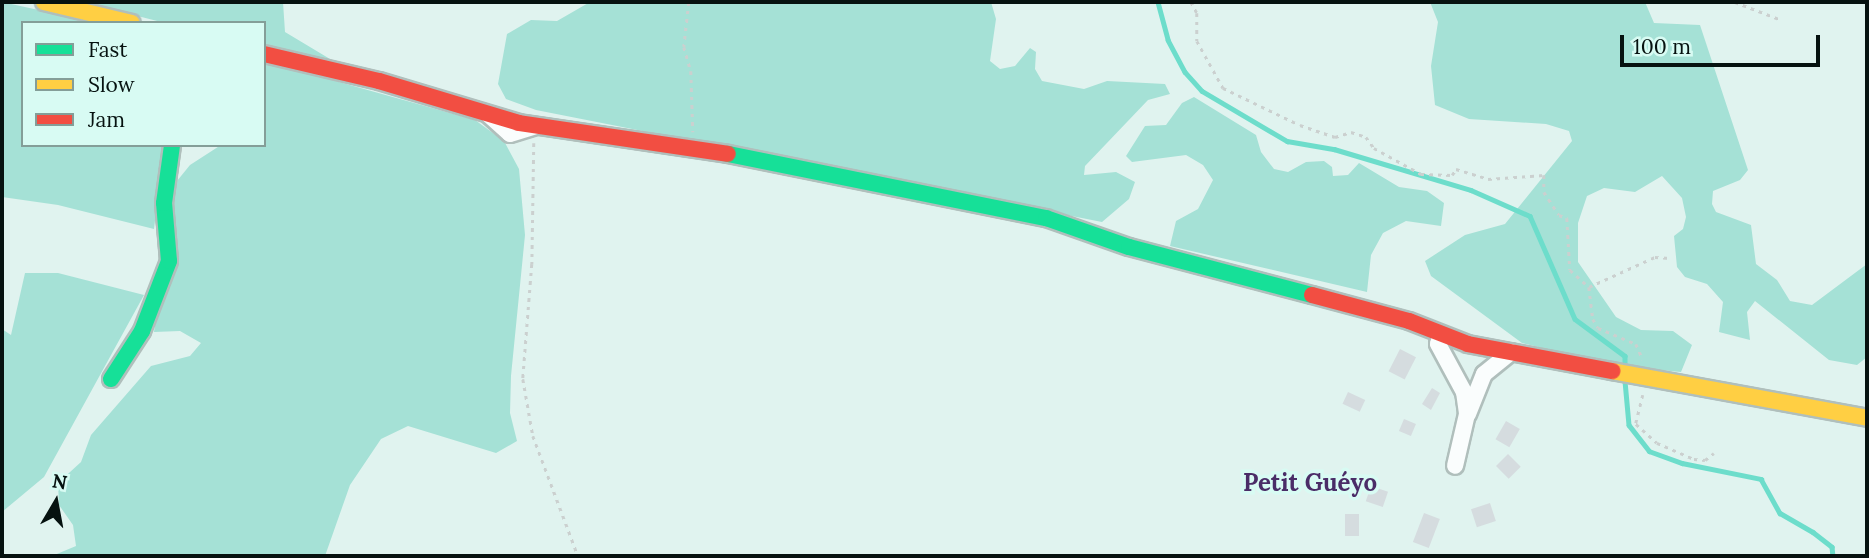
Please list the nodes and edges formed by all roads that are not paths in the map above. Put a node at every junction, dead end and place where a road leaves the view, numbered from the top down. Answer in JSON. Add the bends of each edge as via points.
{"nodes":[{"id":1,"x":44,"y":2,"type":"edge"},
{"id":2,"x":124,"y":21,"type":"edge"},
{"id":3,"x":266,"y":55,"type":"edge"},
{"id":4,"x":172,"y":147,"type":"edge"},
{"id":5,"x":1440,"y":337,"type":"junction"},
{"id":6,"x":1511,"y":352,"type":"junction"},
{"id":7,"x":111,"y":379,"type":"dead end"},
{"id":8,"x":1467,"y":414,"type":"junction"},
{"id":9,"x":1867,"y":418,"type":"edge"},
{"id":10,"x":1455,"y":466,"type":"dead end"}],
"edges":[{"from":1,"to":2,"type":"street"},
{"from":3,"to":5,"type":"street","via":[[536,126],[693,149],[1046,218],[1129,247],[1409,321]]},
{"from":4,"to":7,"type":"street","via":[[164,203],[169,261],[142,331]]},
{"from":5,"to":6,"type":"street"},
{"from":5,"to":8,"type":"street","via":[[1437,344],[1464,392]]},
{"from":6,"to":8,"type":"street","via":[[1484,374]]},
{"from":6,"to":9,"type":"street"},
{"from":8,"to":10,"type":"street"}]}
